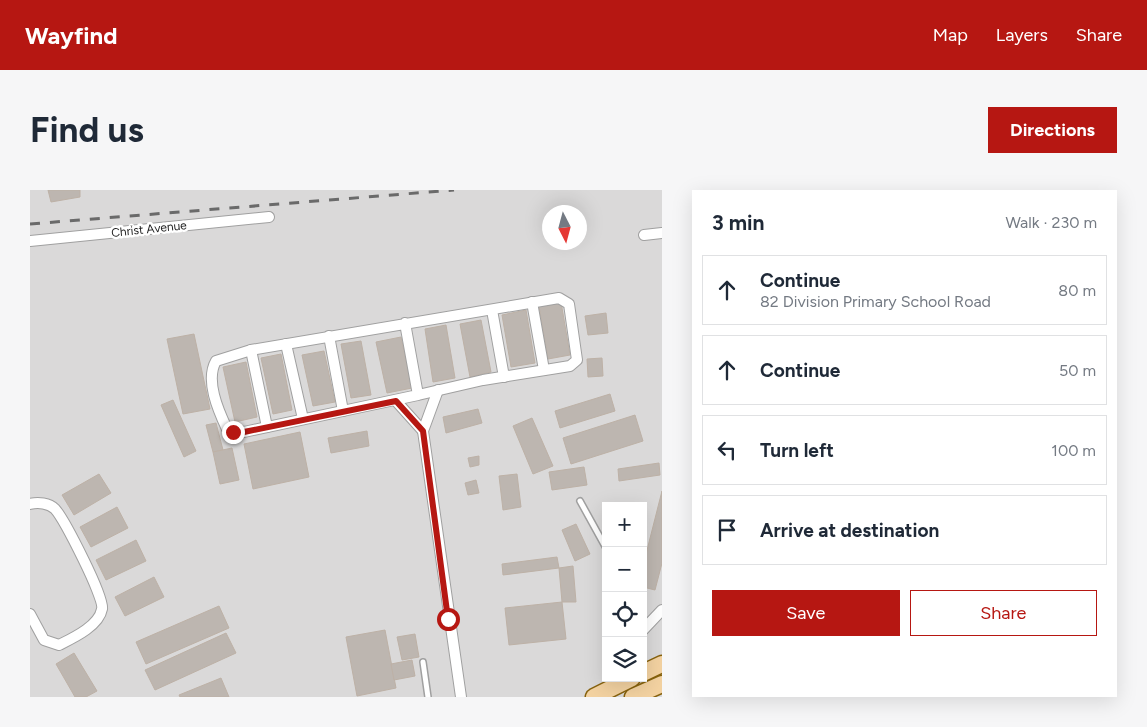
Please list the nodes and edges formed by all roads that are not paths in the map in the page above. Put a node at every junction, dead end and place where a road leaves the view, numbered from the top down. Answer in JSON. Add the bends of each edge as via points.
{"nodes":[{"id":1,"x":269,"y":217,"type":"dead end"},
{"id":2,"x":662,"y":233,"type":"edge"},
{"id":3,"x":644,"y":235,"type":"dead end"},
{"id":4,"x":30,"y":241,"type":"edge"},
{"id":5,"x":532,"y":302,"type":"junction"},
{"id":6,"x":492,"y":310,"type":"junction"},
{"id":7,"x":405,"y":323,"type":"junction"},
{"id":8,"x":329,"y":336,"type":"junction"},
{"id":9,"x":286,"y":344,"type":"junction"},
{"id":10,"x":251,"y":350,"type":"junction"},
{"id":11,"x":544,"y":370,"type":"junction"},
{"id":12,"x":504,"y":377,"type":"junction"},
{"id":13,"x":438,"y":390,"type":"junction"},
{"id":14,"x":418,"y":395,"type":"junction"},
{"id":15,"x":396,"y":401,"type":"junction"},
{"id":16,"x":343,"y":411,"type":"junction"},
{"id":17,"x":303,"y":419,"type":"junction"},
{"id":18,"x":267,"y":427,"type":"junction"},
{"id":19,"x":423,"y":431,"type":"junction"},
{"id":20,"x":580,"y":500,"type":"dead end"},
{"id":21,"x":30,"y":504,"type":"edge"},
{"id":22,"x":605,"y":547,"type":"edge"},
{"id":23,"x":662,"y":610,"type":"edge"},
{"id":24,"x":30,"y":614,"type":"edge"},
{"id":25,"x":647,"y":626,"type":"edge"},
{"id":26,"x":423,"y":662,"type":"dead end"},
{"id":27,"x":653,"y":668,"type":"edge"},
{"id":28,"x":625,"y":682,"type":"edge"},
{"id":29,"x":629,"y":682,"type":"edge"},
{"id":30,"x":662,"y":686,"type":"edge"},
{"id":31,"x":428,"y":697,"type":"edge"},
{"id":32,"x":461,"y":697,"type":"edge"},
{"id":33,"x":594,"y":697,"type":"edge"},
{"id":34,"x":632,"y":697,"type":"edge"}],
"edges":[{"from":1,"to":4,"type":"street","name":"Christ Avenue"},
{"from":2,"to":3,"type":"street"},
{"from":5,"to":6,"type":"street"},
{"from":5,"to":11,"type":"street"},
{"from":5,"to":11,"type":"street","via":[[559,298],[569,304],[577,360],[570,366]]},
{"from":6,"to":7,"type":"street"},
{"from":6,"to":12,"type":"street"},
{"from":7,"to":8,"type":"street"},
{"from":7,"to":14,"type":"street"},
{"from":8,"to":9,"type":"street"},
{"from":8,"to":16,"type":"street"},
{"from":9,"to":10,"type":"street"},
{"from":9,"to":17,"type":"street"},
{"from":10,"to":18,"type":"street"},
{"from":10,"to":18,"type":"street","via":[[216,361],[212,382],[218,410],[227,429],[244,432]]},
{"from":11,"to":12,"type":"street"},
{"from":12,"to":13,"type":"street"},
{"from":13,"to":14,"type":"street"},
{"from":13,"to":19,"type":"street"},
{"from":14,"to":15,"type":"street"},
{"from":15,"to":16,"type":"street"},
{"from":15,"to":19,"type":"street"},
{"from":16,"to":17,"type":"street"},
{"from":17,"to":18,"type":"street"},
{"from":19,"to":32,"type":"street"},
{"from":20,"to":22,"type":"lane"},
{"from":21,"to":24,"type":"street","via":[[42,503],[56,510],[101,595],[102,610],[94,623],[59,645],[44,640]]},
{"from":23,"to":25,"type":"street"},
{"from":26,"to":31,"type":"lane"},
{"from":27,"to":30,"type":"street"},
{"from":28,"to":33,"type":"main road"},
{"from":29,"to":34,"type":"street"},
{"from":30,"to":34,"type":"main road"}]}
